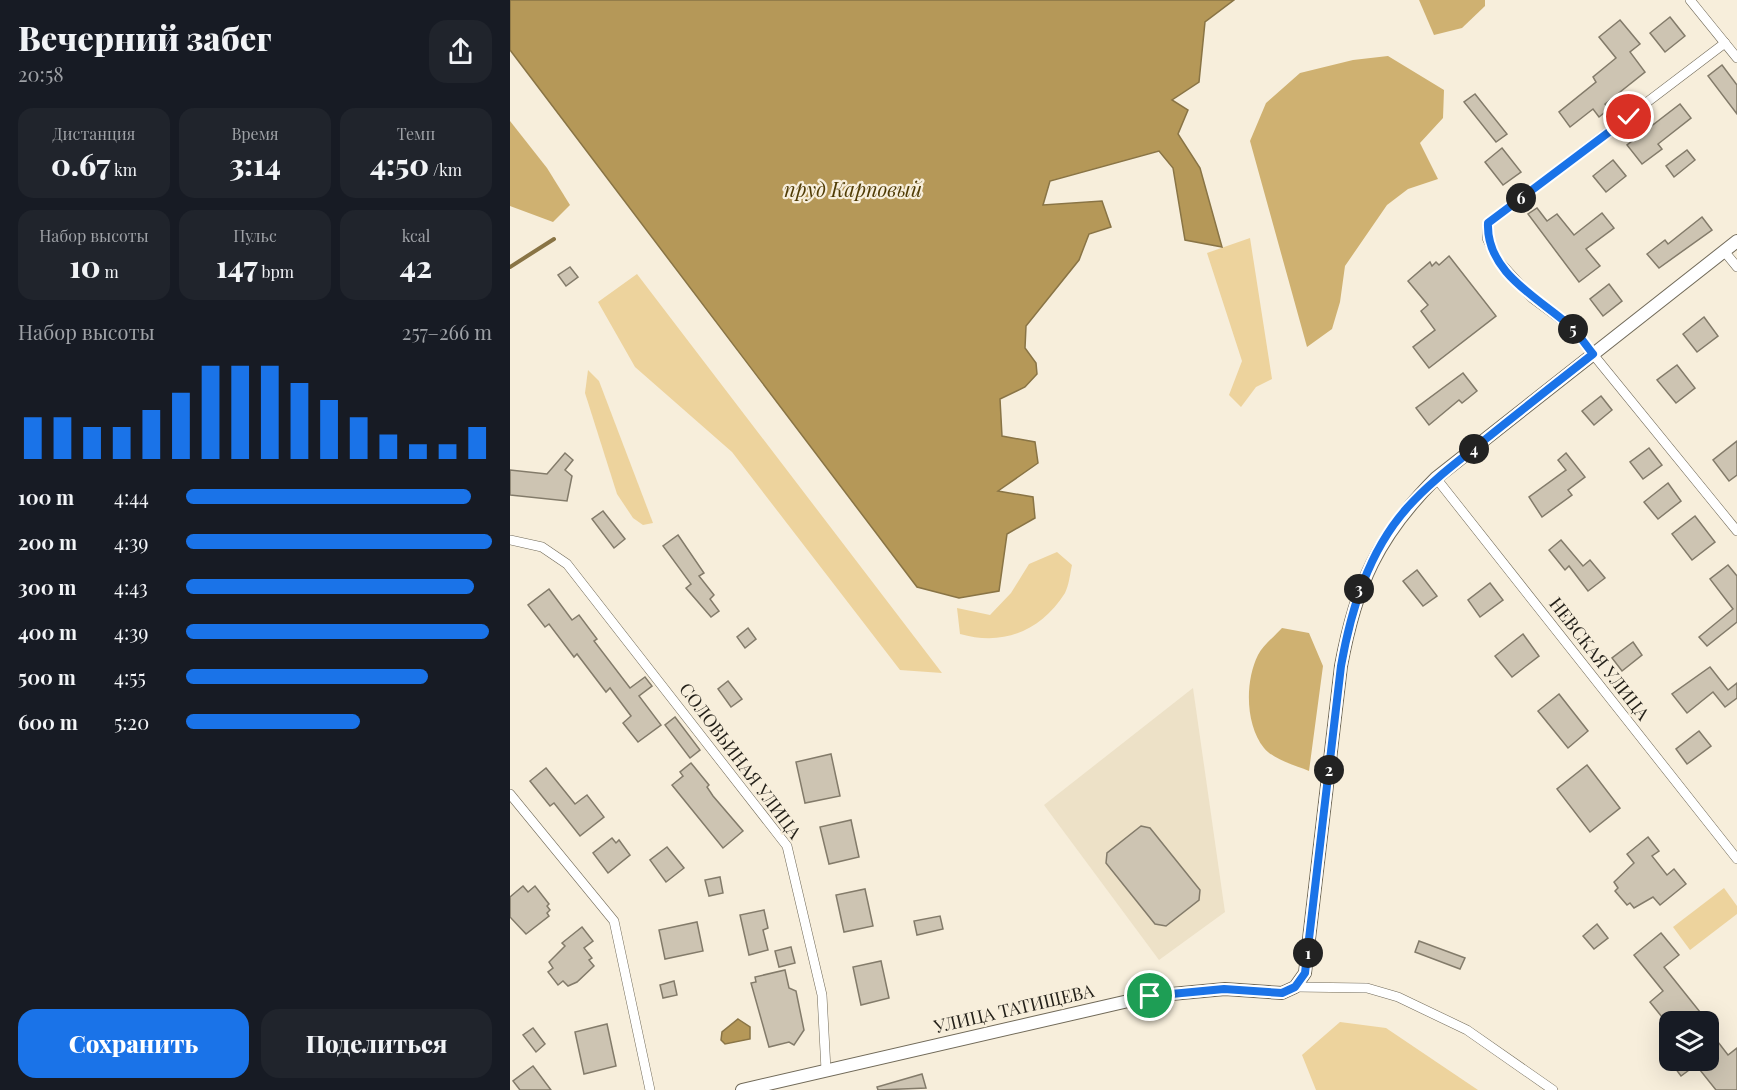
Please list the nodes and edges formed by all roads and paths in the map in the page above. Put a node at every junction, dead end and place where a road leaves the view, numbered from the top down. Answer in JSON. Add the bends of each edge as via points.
{"nodes":[{"id":1,"x":1690,"y":0,"type":"edge"},
{"id":2,"x":1725,"y":43,"type":"junction"},
{"id":3,"x":1737,"y":58,"type":"edge"},
{"id":4,"x":1737,"y":241,"type":"edge"},
{"id":5,"x":1724,"y":251,"type":"junction"},
{"id":6,"x":1737,"y":267,"type":"edge"},
{"id":7,"x":1593,"y":354,"type":"junction"},
{"id":8,"x":1436,"y":478,"type":"junction"},
{"id":9,"x":1737,"y":531,"type":"edge"},
{"id":10,"x":510,"y":540,"type":"edge"},
{"id":11,"x":510,"y":794,"type":"edge"},
{"id":12,"x":1737,"y":859,"type":"edge"},
{"id":13,"x":1295,"y":987,"type":"junction"},
{"id":14,"x":826,"y":1070,"type":"junction"},
{"id":15,"x":650,"y":1090,"type":"edge"},
{"id":16,"x":742,"y":1090,"type":"edge"},
{"id":17,"x":1553,"y":1090,"type":"edge"}],
"edges":[{"from":1,"to":2,"type":"street"},
{"from":2,"to":3,"type":"street"},
{"from":2,"to":7,"type":"street","via":[[1488,223],[1487,238],[1497,259],[1532,298],[1570,326]]},
{"from":4,"to":5,"type":"street"},
{"from":5,"to":6,"type":"street"},
{"from":5,"to":7,"type":"street"},
{"from":7,"to":8,"type":"street"},
{"from":7,"to":9,"type":"street"},
{"from":8,"to":12,"type":"street","name":"НЕВСКАЯ УЛИЦА"},
{"from":8,"to":13,"type":"street","via":[[1406,509],[1380,548],[1360,588],[1348,626],[1305,973]]},
{"from":10,"to":14,"type":"street","name":"СОЛОВЬИНАЯ УЛИЦА","via":[[542,547],[567,564],[787,846],[822,995]]},
{"from":11,"to":15,"type":"street","via":[[614,921]]},
{"from":13,"to":14,"type":"street","name":"УЛИЦА ТАТИЩЕВА","via":[[1282,993],[1224,989],[1150,996]]},
{"from":13,"to":17,"type":"street","via":[[1367,988],[1398,997],[1467,1030]]},
{"from":14,"to":16,"type":"street","name":"УЛИЦА ТАТИЩЕВА"}]}
